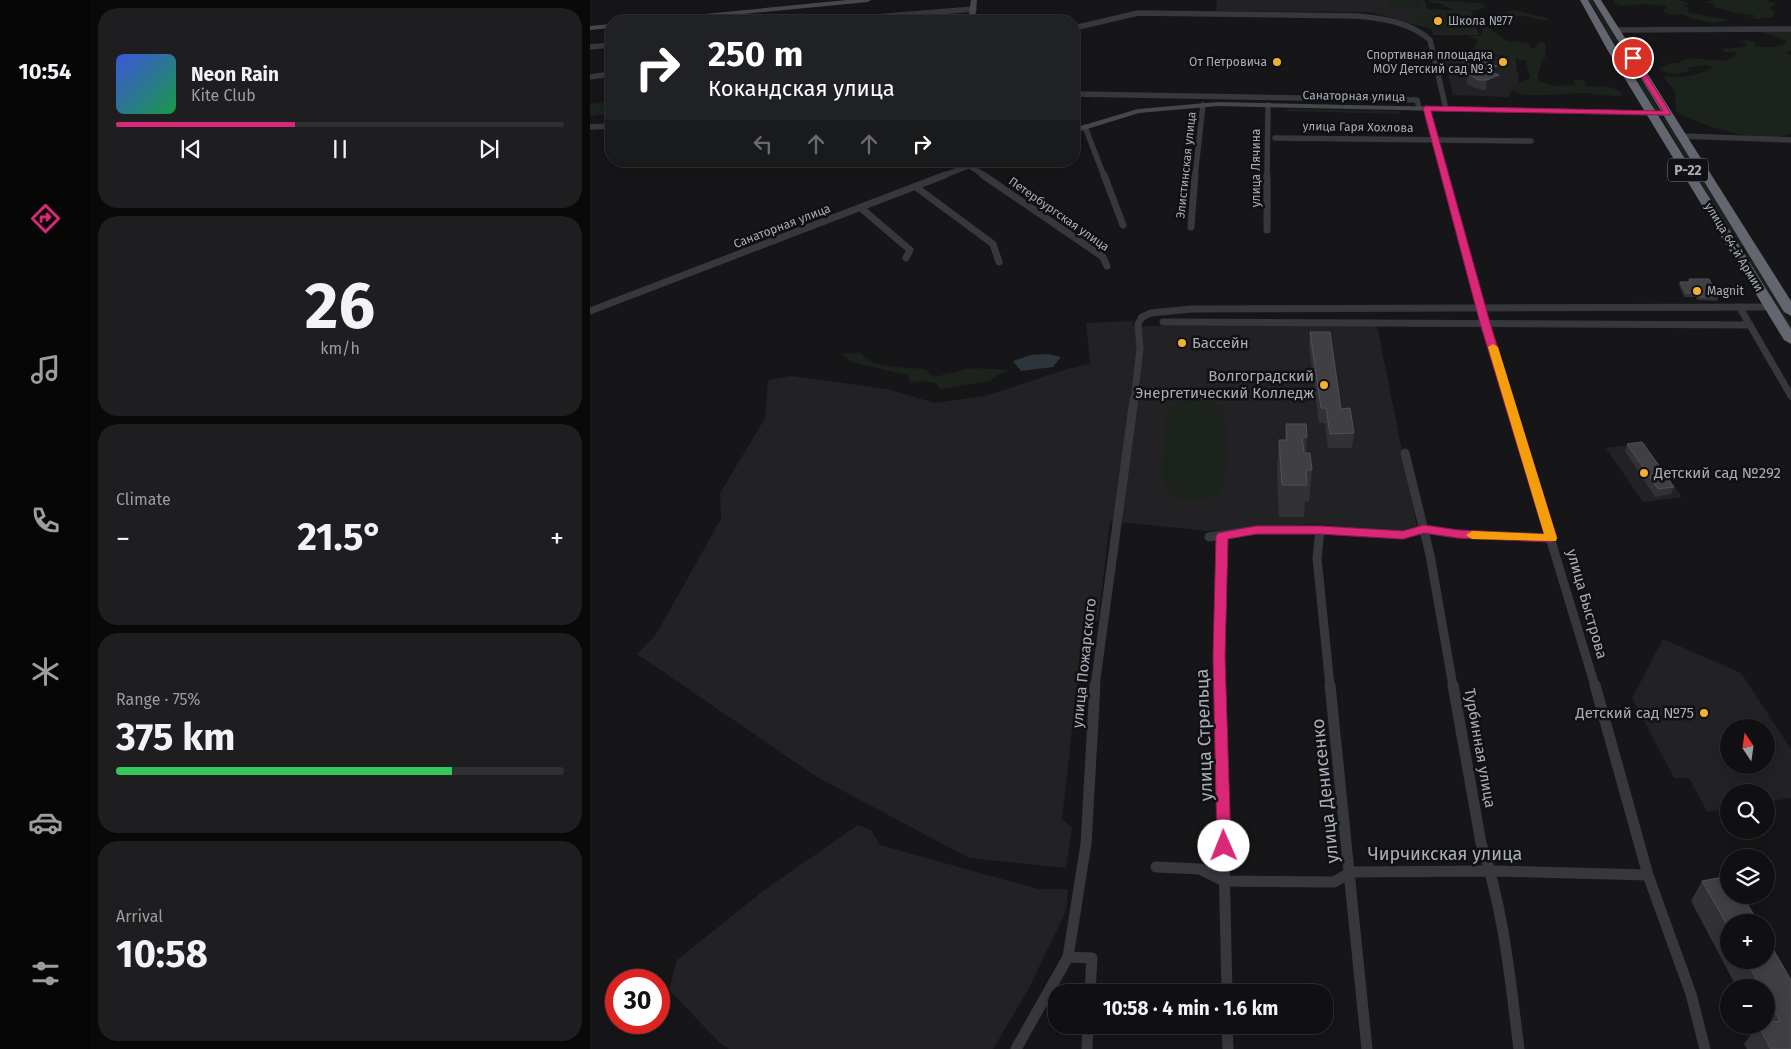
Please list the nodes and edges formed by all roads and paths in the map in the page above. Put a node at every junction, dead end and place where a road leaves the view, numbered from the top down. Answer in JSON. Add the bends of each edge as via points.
{"nodes":[{"id":1,"x":868,"y":0,"type":"edge"},
{"id":2,"x":974,"y":0,"type":"edge"},
{"id":3,"x":1584,"y":0,"type":"edge"},
{"id":4,"x":1597,"y":0,"type":"edge"},
{"id":5,"x":974,"y":9,"type":"junction"},
{"id":6,"x":711,"y":15,"type":"edge"},
{"id":7,"x":903,"y":15,"type":"edge"},
{"id":8,"x":973,"y":15,"type":"edge"},
{"id":9,"x":605,"y":27,"type":"edge"},
{"id":10,"x":1080,"y":27,"type":"edge"},
{"id":11,"x":590,"y":28,"type":"edge"},
{"id":12,"x":1791,"y":29,"type":"edge"},
{"id":13,"x":1616,"y":30,"type":"junction"},
{"id":14,"x":605,"y":46,"type":"edge"},
{"id":15,"x":590,"y":48,"type":"edge"},
{"id":16,"x":605,"y":75,"type":"edge"},
{"id":17,"x":590,"y":77,"type":"edge"},
{"id":18,"x":1080,"y":94,"type":"edge"},
{"id":19,"x":1315,"y":103,"type":"junction"},
{"id":20,"x":1203,"y":105,"type":"junction"},
{"id":21,"x":1268,"y":105,"type":"junction"},
{"id":22,"x":1423,"y":108,"type":"junction"},
{"id":23,"x":1446,"y":109,"type":"junction"},
{"id":24,"x":1652,"y":114,"type":"junction"},
{"id":25,"x":1668,"y":114,"type":"junction"},
{"id":26,"x":605,"y":127,"type":"edge"},
{"id":27,"x":590,"y":128,"type":"edge"},
{"id":28,"x":1085,"y":128,"type":"junction"},
{"id":29,"x":1080,"y":129,"type":"edge"},
{"id":30,"x":1681,"y":136,"type":"junction"},
{"id":31,"x":1275,"y":138,"type":"dead end"},
{"id":32,"x":1435,"y":140,"type":"junction"},
{"id":33,"x":1531,"y":140,"type":"dead end"},
{"id":34,"x":1791,"y":140,"type":"edge"},
{"id":35,"x":967,"y":167,"type":"edge"},
{"id":36,"x":971,"y":167,"type":"edge"},
{"id":37,"x":916,"y":187,"type":"junction"},
{"id":38,"x":862,"y":208,"type":"junction"},
{"id":39,"x":1123,"y":225,"type":"dead end"},
{"id":40,"x":1191,"y":228,"type":"dead end"},
{"id":41,"x":1267,"y":230,"type":"dead end"},
{"id":42,"x":906,"y":258,"type":"dead end"},
{"id":43,"x":999,"y":262,"type":"dead end"},
{"id":44,"x":1107,"y":266,"type":"dead end"},
{"id":45,"x":1481,"y":307,"type":"junction"},
{"id":46,"x":1771,"y":307,"type":"junction"},
{"id":47,"x":1740,"y":308,"type":"junction"},
{"id":48,"x":1254,"y":309,"type":"junction"},
{"id":49,"x":590,"y":311,"type":"edge"},
{"id":50,"x":1791,"y":312,"type":"edge"},
{"id":51,"x":1163,"y":322,"type":"dead end"},
{"id":52,"x":1272,"y":323,"type":"junction"},
{"id":53,"x":1485,"y":323,"type":"junction"},
{"id":54,"x":1750,"y":325,"type":"junction"},
{"id":55,"x":1791,"y":340,"type":"edge"},
{"id":56,"x":1791,"y":396,"type":"edge"},
{"id":57,"x":1405,"y":453,"type":"dead end"},
{"id":58,"x":1424,"y":529,"type":"junction"},
{"id":59,"x":1320,"y":530,"type":"junction"},
{"id":60,"x":1222,"y":536,"type":"junction"},
{"id":61,"x":1209,"y":537,"type":"dead end"},
{"id":62,"x":1552,"y":538,"type":"junction"},
{"id":63,"x":1156,"y":867,"type":"dead end"},
{"id":64,"x":1492,"y":871,"type":"junction"},
{"id":65,"x":1351,"y":872,"type":"junction"},
{"id":66,"x":1648,"y":875,"type":"junction"},
{"id":67,"x":1224,"y":881,"type":"junction"},
{"id":68,"x":1068,"y":957,"type":"junction"},
{"id":69,"x":1090,"y":984,"type":"edge"},
{"id":70,"x":1226,"y":984,"type":"edge"},
{"id":71,"x":1088,"y":1034,"type":"edge"},
{"id":72,"x":1227,"y":1034,"type":"edge"},
{"id":73,"x":1016,"y":1049,"type":"edge"},
{"id":74,"x":1087,"y":1049,"type":"edge"},
{"id":75,"x":1228,"y":1049,"type":"edge"},
{"id":76,"x":1367,"y":1049,"type":"edge"},
{"id":77,"x":1519,"y":1049,"type":"edge"},
{"id":78,"x":1705,"y":1049,"type":"edge"}],
"edges":[{"from":1,"to":6,"type":"street"},
{"from":2,"to":5,"type":"street"},
{"from":3,"to":24,"type":"highway","name":"улица 64-й Армии","number":"Р-22"},
{"from":4,"to":13,"type":"highway","name":"улица 64-й Армии","number":"Р-22"},
{"from":5,"to":7,"type":"street"},
{"from":5,"to":8,"type":"street"},
{"from":9,"to":11,"type":"street"},
{"from":10,"to":23,"type":"street","via":[[1138,13],[1380,18],[1413,28],[1430,40]]},
{"from":12,"to":13,"type":"street"},
{"from":13,"to":25,"type":"highway","name":"улица 64-й Армии","number":"Р-22"},
{"from":14,"to":15,"type":"street"},
{"from":16,"to":17,"type":"street"},
{"from":18,"to":19,"type":"street"},
{"from":19,"to":21,"type":"street","name":"Санаторная улица"},
{"from":19,"to":22,"type":"street","name":"Санаторная улица"},
{"from":20,"to":21,"type":"street","name":"Санаторная улица"},
{"from":20,"to":28,"type":"street","name":"Санаторная улица","via":[[1138,111]]},
{"from":20,"to":40,"type":"street","name":"Элистинская улица"},
{"from":21,"to":41,"type":"street","name":"улица Лячина"},
{"from":22,"to":23,"type":"street","name":"Санаторная улица"},
{"from":22,"to":32,"type":"street","name":"улица Быстрова"},
{"from":23,"to":24,"type":"street","name":"Санаторная улица"},
{"from":24,"to":25,"type":"street","name":"Санаторная улица"},
{"from":24,"to":46,"type":"highway","name":"улица 64-й Армии","number":"Р-22"},
{"from":25,"to":30,"type":"highway","name":"улица 64-й Армии","number":"Р-22"},
{"from":26,"to":27,"type":"street"},
{"from":28,"to":29,"type":"street","name":"Санаторная улица"},
{"from":28,"to":39,"type":"street"},
{"from":30,"to":34,"type":"street"},
{"from":30,"to":50,"type":"highway","name":"улица 64-й Армии","number":"Р-22"},
{"from":31,"to":32,"type":"street","name":"улица Гаря Хохлова"},
{"from":32,"to":33,"type":"street","name":"улица Гаря Хохлова"},
{"from":32,"to":45,"type":"street","name":"улица Быстрова"},
{"from":35,"to":37,"type":"street","name":"Санаторная улица"},
{"from":36,"to":44,"type":"street","name":"Петербургская улица","via":[[1104,257]]},
{"from":37,"to":38,"type":"street","name":"Санаторная улица"},
{"from":37,"to":43,"type":"street","via":[[993,244]]},
{"from":38,"to":42,"type":"street","via":[[910,250]]},
{"from":38,"to":49,"type":"street","name":"Санаторная улица"},
{"from":45,"to":47,"type":"street"},
{"from":45,"to":48,"type":"street"},
{"from":45,"to":53,"type":"street","name":"улица Быстрова"},
{"from":46,"to":47,"type":"street"},
{"from":46,"to":55,"type":"highway","name":"улица 64-й Армии","number":"Р-22"},
{"from":47,"to":54,"type":"street"},
{"from":48,"to":52,"type":"street"},
{"from":48,"to":68,"type":"street","name":"улица Пожарского","via":[[1151,313],[1142,317],[1138,324],[1140,348],[1126,467],[1095,684],[1086,844]]},
{"from":51,"to":52,"type":"street"},
{"from":52,"to":53,"type":"street"},
{"from":53,"to":54,"type":"street"},
{"from":53,"to":62,"type":"street","name":"улица Быстрова"},
{"from":54,"to":56,"type":"street"},
{"from":57,"to":58,"type":"street","name":"Турбинная улица"},
{"from":58,"to":59,"type":"street","via":[[1403,535]]},
{"from":58,"to":62,"type":"street","via":[[1458,534]]},
{"from":58,"to":64,"type":"street","name":"Турбинная улица","via":[[1481,843]]},
{"from":59,"to":60,"type":"street","via":[[1256,530]]},
{"from":59,"to":65,"type":"street","name":"улица Денисенко","via":[[1318,558]]},
{"from":60,"to":61,"type":"street"},
{"from":60,"to":67,"type":"street","name":"улица Стрельца","via":[[1219,657]]},
{"from":62,"to":66,"type":"street","name":"улица Быстрова"},
{"from":63,"to":67,"type":"street","name":"Чирчикская улица","via":[[1200,869]]},
{"from":64,"to":65,"type":"street","name":"Чирчикская улица"},
{"from":64,"to":66,"type":"street","name":"Чирчикская улица"},
{"from":64,"to":77,"type":"street","name":"Турбинная улица"},
{"from":65,"to":67,"type":"street","name":"Чирчикская улица","via":[[1334,882]]},
{"from":65,"to":76,"type":"street","name":"улица Денисенко"},
{"from":66,"to":78,"type":"street","name":"улица Быстрова","via":[[1690,994]]},
{"from":67,"to":70,"type":"street","name":"улица Стрельца"},
{"from":68,"to":69,"type":"street","via":[[1092,958]]},
{"from":68,"to":73,"type":"street"},
{"from":71,"to":74,"type":"street"},
{"from":72,"to":75,"type":"street"}]}
